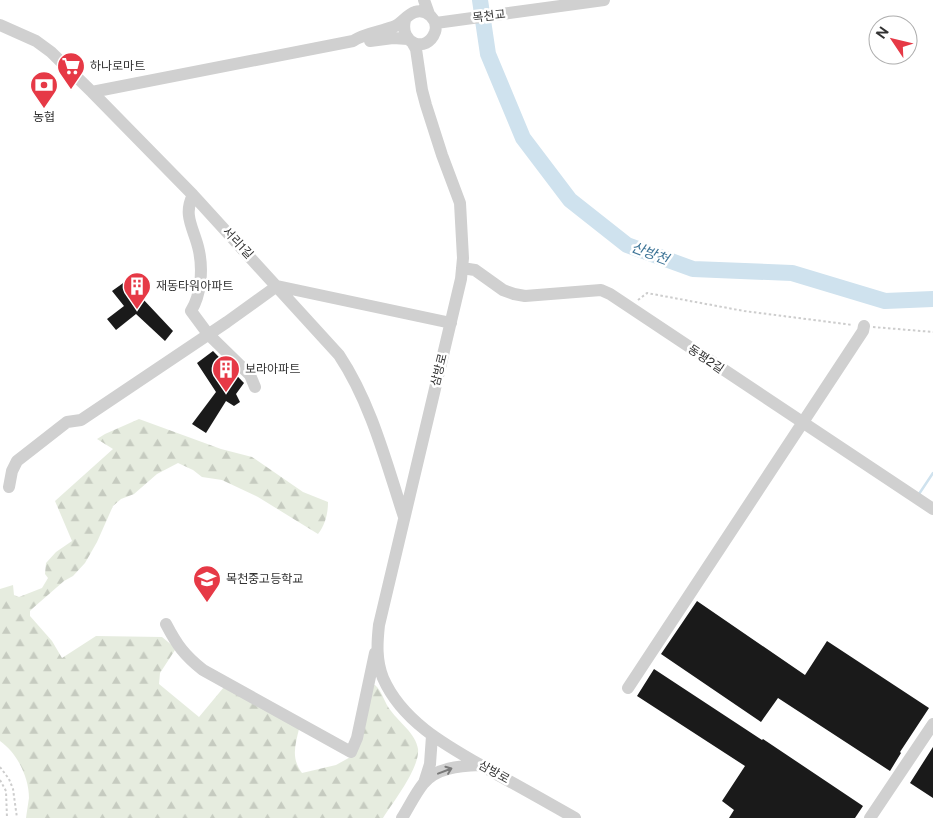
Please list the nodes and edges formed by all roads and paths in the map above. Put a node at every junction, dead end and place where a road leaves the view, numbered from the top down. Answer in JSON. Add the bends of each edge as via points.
{"nodes":[{"id":1,"x":412,"y":0,"type":"edge"},
{"id":2,"x":424,"y":0,"type":"edge"},
{"id":3,"x":604,"y":0,"type":"edge"},
{"id":4,"x":531,"y":7,"type":"edge"},
{"id":5,"x":408,"y":17,"type":"junction"},
{"id":6,"x":432,"y":19,"type":"junction"},
{"id":7,"x":0,"y":26,"type":"edge"},
{"id":8,"x":410,"y":40,"type":"junction"},
{"id":9,"x":429,"y":40,"type":"junction"},
{"id":10,"x":353,"y":41,"type":"junction"},
{"id":11,"x":92,"y":92,"type":"junction"},
{"id":12,"x":425,"y":98,"type":"junction"},
{"id":13,"x":193,"y":195,"type":"junction"},
{"id":14,"x":462,"y":268,"type":"junction"},
{"id":15,"x":277,"y":286,"type":"junction"},
{"id":16,"x":629,"y":307,"type":"junction"},
{"id":17,"x":451,"y":323,"type":"junction"},
{"id":18,"x":864,"y":326,"type":"junction"},
{"id":19,"x":933,"y":332,"type":"edge"},
{"id":20,"x":208,"y":334,"type":"junction"},
{"id":21,"x":255,"y":387,"type":"dead end"},
{"id":22,"x":802,"y":423,"type":"junction"},
{"id":23,"x":9,"y":487,"type":"dead end"},
{"id":24,"x":933,"y":509,"type":"edge"},
{"id":25,"x":404,"y":517,"type":"junction"},
{"id":26,"x":166,"y":624,"type":"dead end"},
{"id":27,"x":377,"y":644,"type":"junction"},
{"id":28,"x":628,"y":688,"type":"dead end"},
{"id":29,"x":933,"y":724,"type":"edge"},
{"id":30,"x":432,"y":736,"type":"junction"},
{"id":31,"x":481,"y":765,"type":"junction"},
{"id":32,"x":0,"y":767,"type":"edge"},
{"id":33,"x":0,"y":780,"type":"edge"},
{"id":34,"x":424,"y":783,"type":"junction"},
{"id":35,"x":7,"y":818,"type":"edge"},
{"id":36,"x":17,"y":818,"type":"edge"},
{"id":37,"x":402,"y":818,"type":"edge"},
{"id":38,"x":575,"y":818,"type":"edge"},
{"id":39,"x":870,"y":818,"type":"edge"}],
"edges":[{"from":1,"to":5,"type":"street"},
{"from":2,"to":6,"type":"street"},
{"from":3,"to":4,"type":"street","name":"목천교"},
{"from":4,"to":6,"type":"street","name":"목천교","via":[[450,21]]},
{"from":5,"to":6,"type":"street","via":[[418,11]]},
{"from":5,"to":8,"type":"street","via":[[404,31]]},
{"from":5,"to":10,"type":"street","via":[[395,27],[362,35]]},
{"from":6,"to":9,"type":"street","via":[[435,32]]},
{"from":7,"to":11,"type":"street","name":"서리1길","via":[[36,41]]},
{"from":8,"to":9,"type":"street","via":[[419,44]]},
{"from":8,"to":10,"type":"street"},
{"from":8,"to":12,"type":"street","name":"삼방로","via":[[416,49]]},
{"from":9,"to":12,"type":"street","name":"삼방로","via":[[426,66],[429,88]]},
{"from":10,"to":11,"type":"street"},
{"from":11,"to":13,"type":"street","name":"서리1길"},
{"from":12,"to":14,"type":"street","name":"삼방로","via":[[460,203]]},
{"from":13,"to":15,"type":"street","name":"서리1길"},
{"from":13,"to":20,"type":"street","via":[[189,217],[199,252],[201,276],[191,311]]},
{"from":14,"to":16,"type":"street","name":"동평2길","via":[[475,270],[514,294],[525,296],[601,290]]},
{"from":14,"to":17,"type":"street","name":"삼방로"},
{"from":15,"to":17,"type":"street"},
{"from":15,"to":20,"type":"street"},
{"from":15,"to":25,"type":"street","name":"서리1길","via":[[339,355],[354,377]]},
{"from":16,"to":18,"type":"path","via":[[647,293],[744,311]]},
{"from":16,"to":22,"type":"street","name":"동평2길"},
{"from":17,"to":25,"type":"street","name":"삼방로"},
{"from":18,"to":19,"type":"path"},
{"from":18,"to":22,"type":"street"},
{"from":20,"to":21,"type":"street","via":[[250,375]]},
{"from":20,"to":23,"type":"street","via":[[82,420],[67,422],[18,461]]},
{"from":22,"to":24,"type":"street","name":"동평2길"},
{"from":22,"to":28,"type":"street"},
{"from":25,"to":27,"type":"street","name":"삼방로"},
{"from":26,"to":27,"type":"street","name":"삼방로","via":[[186,656],[203,670],[350,752],[357,738]]},
{"from":27,"to":30,"type":"street","name":"삼방로","via":[[383,677],[396,701]]},
{"from":29,"to":39,"type":"street"},
{"from":30,"to":31,"type":"street","name":"삼방로"},
{"from":30,"to":34,"type":"street","via":[[430,764]]},
{"from":34,"to":31,"type":"street","one_way":true,"via":[[441,771]]},
{"from":31,"to":38,"type":"street","name":"삼방로"},
{"from":32,"to":36,"type":"path","via":[[13,789]]},
{"from":33,"to":35,"type":"path","via":[[6,791]]},
{"from":34,"to":37,"type":"street"}]}
